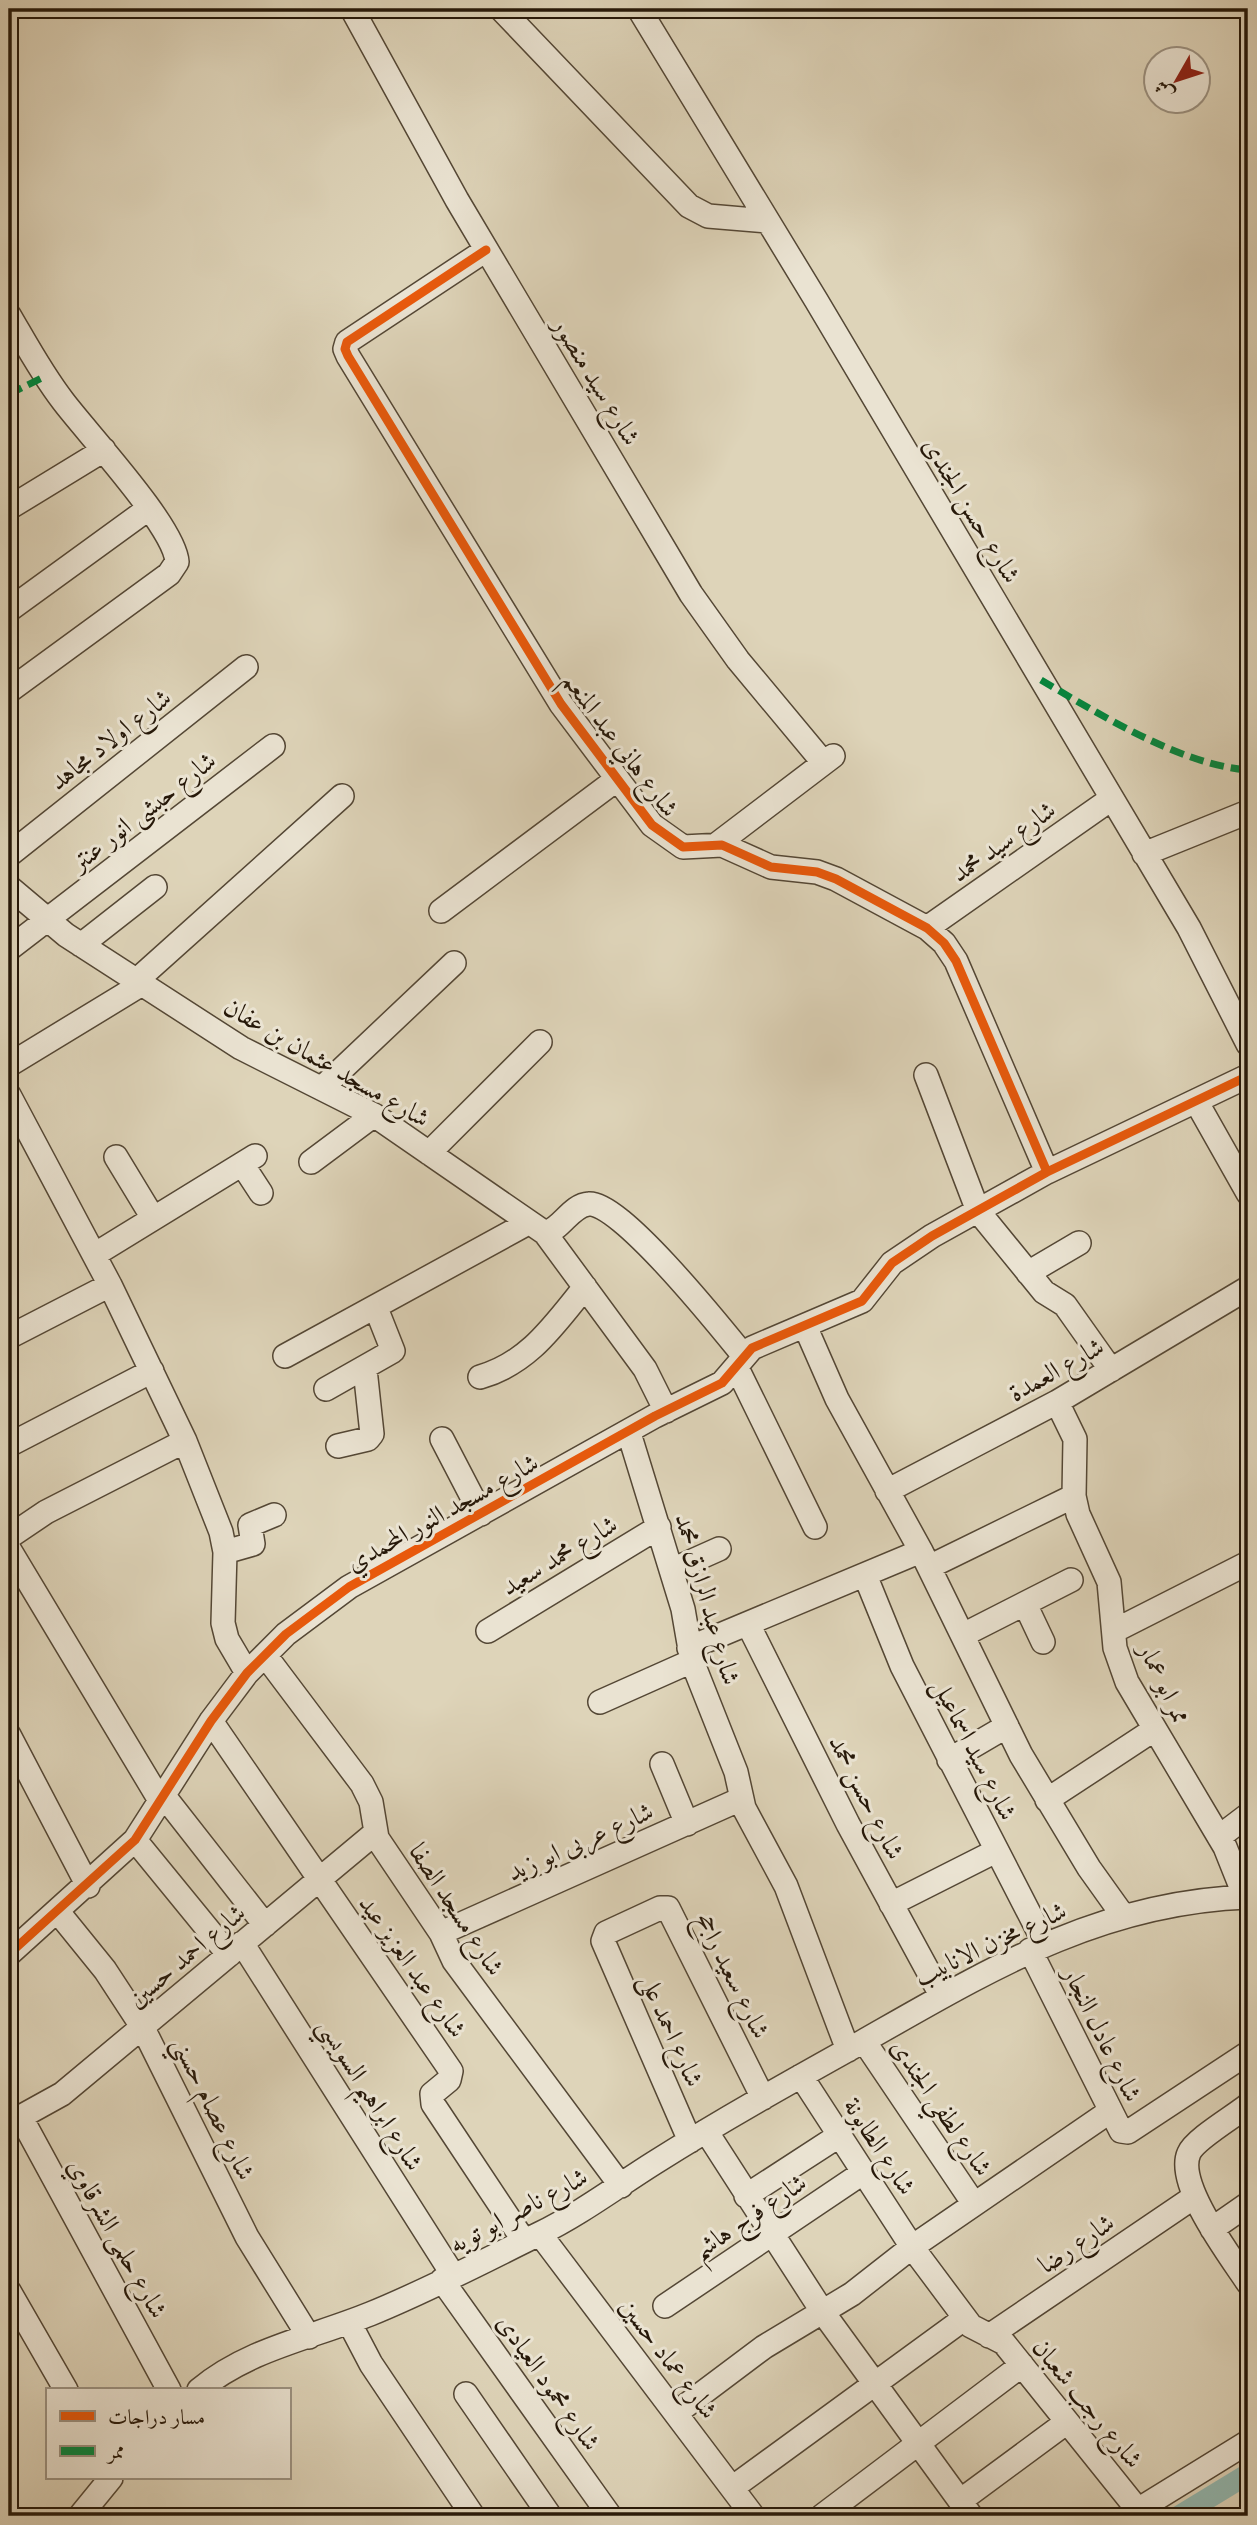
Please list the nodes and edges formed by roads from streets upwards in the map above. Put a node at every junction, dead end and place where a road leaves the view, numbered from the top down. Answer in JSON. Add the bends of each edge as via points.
{"nodes":[{"id":1,"x":352,"y":9,"type":"edge"},
{"id":2,"x":501,"y":9,"type":"edge"},
{"id":3,"x":639,"y":9,"type":"edge"},
{"id":4,"x":767,"y":221,"type":"junction"},
{"id":5,"x":486,"y":250,"type":"junction"},
{"id":6,"x":9,"y":315,"type":"edge"},
{"id":7,"x":104,"y":450,"type":"junction"},
{"id":8,"x":9,"y":508,"type":"edge"},
{"id":9,"x":148,"y":509,"type":"junction"},
{"id":10,"x":9,"y":610,"type":"edge"},
{"id":11,"x":246,"y":667,"type":"dead end"},
{"id":12,"x":9,"y":691,"type":"edge"},
{"id":13,"x":273,"y":746,"type":"dead end"},
{"id":14,"x":616,"y":780,"type":"junction"},
{"id":15,"x":342,"y":796,"type":"dead end"},
{"id":16,"x":1111,"y":799,"type":"junction"},
{"id":17,"x":1248,"y":812,"type":"edge"},
{"id":18,"x":716,"y":845,"type":"junction"},
{"id":19,"x":9,"y":855,"type":"edge"},
{"id":20,"x":1144,"y":855,"type":"junction"},
{"id":21,"x":9,"y":887,"type":"edge"},
{"id":22,"x":155,"y":887,"type":"dead end"},
{"id":23,"x":441,"y":911,"type":"dead end"},
{"id":24,"x":47,"y":921,"type":"junction"},
{"id":25,"x":927,"y":928,"type":"junction"},
{"id":26,"x":81,"y":945,"type":"junction"},
{"id":27,"x":9,"y":949,"type":"edge"},
{"id":28,"x":454,"y":963,"type":"dead end"},
{"id":29,"x":139,"y":982,"type":"junction"},
{"id":30,"x":540,"y":1042,"type":"dead end"},
{"id":31,"x":1248,"y":1044,"type":"edge"},
{"id":32,"x":9,"y":1065,"type":"edge"},
{"id":33,"x":926,"y":1075,"type":"dead end"},
{"id":34,"x":1248,"y":1076,"type":"edge"},
{"id":35,"x":323,"y":1087,"type":"junction"},
{"id":36,"x":9,"y":1095,"type":"edge"},
{"id":37,"x":1196,"y":1101,"type":"junction"},
{"id":38,"x":373,"y":1115,"type":"junction"},
{"id":39,"x":429,"y":1153,"type":"junction"},
{"id":40,"x":116,"y":1157,"type":"dead end"},
{"id":41,"x":312,"y":1162,"type":"dead end"},
{"id":42,"x":1047,"y":1172,"type":"junction"},
{"id":43,"x":261,"y":1193,"type":"dead end"},
{"id":44,"x":1248,"y":1193,"type":"edge"},
{"id":45,"x":978,"y":1211,"type":"junction"},
{"id":46,"x":153,"y":1218,"type":"junction"},
{"id":47,"x":537,"y":1228,"type":"junction"},
{"id":48,"x":1079,"y":1243,"type":"dead end"},
{"id":49,"x":94,"y":1255,"type":"junction"},
{"id":50,"x":1028,"y":1273,"type":"junction"},
{"id":51,"x":110,"y":1285,"type":"junction"},
{"id":52,"x":585,"y":1287,"type":"junction"},
{"id":53,"x":1248,"y":1288,"type":"edge"},
{"id":54,"x":376,"y":1308,"type":"junction"},
{"id":55,"x":805,"y":1326,"type":"junction"},
{"id":56,"x":9,"y":1337,"type":"edge"},
{"id":57,"x":285,"y":1356,"type":"dead end"},
{"id":58,"x":741,"y":1362,"type":"junction"},
{"id":59,"x":365,"y":1369,"type":"junction"},
{"id":60,"x":1111,"y":1370,"type":"junction"},
{"id":61,"x":152,"y":1371,"type":"junction"},
{"id":62,"x":480,"y":1377,"type":"dead end"},
{"id":63,"x":326,"y":1389,"type":"dead end"},
{"id":64,"x":1057,"y":1402,"type":"junction"},
{"id":65,"x":666,"y":1411,"type":"junction"},
{"id":66,"x":629,"y":1433,"type":"junction"},
{"id":67,"x":442,"y":1439,"type":"dead end"},
{"id":68,"x":185,"y":1441,"type":"junction"},
{"id":69,"x":9,"y":1445,"type":"edge"},
{"id":70,"x":338,"y":1446,"type":"dead end"},
{"id":71,"x":887,"y":1491,"type":"junction"},
{"id":72,"x":1074,"y":1496,"type":"junction"},
{"id":73,"x":481,"y":1514,"type":"junction"},
{"id":74,"x":274,"y":1515,"type":"dead end"},
{"id":75,"x":659,"y":1527,"type":"junction"},
{"id":76,"x":816,"y":1527,"type":"dead end"},
{"id":77,"x":9,"y":1537,"type":"edge"},
{"id":78,"x":9,"y":1549,"type":"edge"},
{"id":79,"x":719,"y":1549,"type":"dead end"},
{"id":80,"x":225,"y":1552,"type":"junction"},
{"id":81,"x":925,"y":1559,"type":"junction"},
{"id":82,"x":1248,"y":1563,"type":"edge"},
{"id":83,"x":672,"y":1570,"type":"junction"},
{"id":84,"x":865,"y":1575,"type":"junction"},
{"id":85,"x":1071,"y":1580,"type":"dead end"},
{"id":86,"x":1025,"y":1604,"type":"junction"},
{"id":87,"x":748,"y":1624,"type":"junction"},
{"id":88,"x":1114,"y":1630,"type":"junction"},
{"id":89,"x":488,"y":1631,"type":"dead end"},
{"id":90,"x":963,"y":1635,"type":"junction"},
{"id":91,"x":1043,"y":1642,"type":"dead end"},
{"id":92,"x":265,"y":1655,"type":"junction"},
{"id":93,"x":690,"y":1655,"type":"junction"},
{"id":94,"x":247,"y":1673,"type":"junction"},
{"id":95,"x":600,"y":1702,"type":"dead end"},
{"id":96,"x":211,"y":1721,"type":"junction"},
{"id":97,"x":1007,"y":1726,"type":"junction"},
{"id":98,"x":1155,"y":1730,"type":"junction"},
{"id":99,"x":9,"y":1735,"type":"edge"},
{"id":100,"x":949,"y":1760,"type":"junction"},
{"id":101,"x":662,"y":1764,"type":"dead end"},
{"id":102,"x":163,"y":1799,"type":"junction"},
{"id":103,"x":741,"y":1799,"type":"junction"},
{"id":104,"x":1047,"y":1800,"type":"junction"},
{"id":105,"x":1248,"y":1815,"type":"edge"},
{"id":106,"x":687,"y":1824,"type":"junction"},
{"id":107,"x":375,"y":1833,"type":"junction"},
{"id":108,"x":1219,"y":1837,"type":"junction"},
{"id":109,"x":135,"y":1840,"type":"junction"},
{"id":110,"x":996,"y":1851,"type":"junction"},
{"id":111,"x":319,"y":1880,"type":"junction"},
{"id":112,"x":88,"y":1886,"type":"junction"},
{"id":113,"x":1246,"y":1897,"type":"edge"},
{"id":114,"x":891,"y":1904,"type":"junction"},
{"id":115,"x":58,"y":1912,"type":"junction"},
{"id":116,"x":1124,"y":1917,"type":"junction"},
{"id":117,"x":265,"y":1925,"type":"junction"},
{"id":118,"x":441,"y":1933,"type":"junction"},
{"id":119,"x":603,"y":1941,"type":"joint"},
{"id":120,"x":1038,"y":1947,"type":"junction"},
{"id":121,"x":235,"y":1949,"type":"junction"},
{"id":122,"x":9,"y":1955,"type":"edge"},
{"id":123,"x":941,"y":1994,"type":"junction"},
{"id":124,"x":143,"y":2028,"type":"junction"},
{"id":125,"x":856,"y":2045,"type":"junction"},
{"id":126,"x":1248,"y":2053,"type":"edge"},
{"id":127,"x":801,"y":2076,"type":"junction"},
{"id":128,"x":763,"y":2098,"type":"junction"},
{"id":129,"x":1248,"y":2105,"type":"edge"},
{"id":130,"x":27,"y":2112,"type":"joint"},
{"id":131,"x":1109,"y":2112,"type":"junction"},
{"id":132,"x":840,"y":2135,"type":"junction"},
{"id":133,"x":698,"y":2136,"type":"junction"},
{"id":134,"x":864,"y":2172,"type":"junction"},
{"id":135,"x":621,"y":2186,"type":"junction"},
{"id":136,"x":747,"y":2196,"type":"junction"},
{"id":137,"x":1194,"y":2197,"type":"junction"},
{"id":138,"x":974,"y":2204,"type":"junction"},
{"id":139,"x":1248,"y":2204,"type":"edge"},
{"id":140,"x":1212,"y":2229,"type":"junction"},
{"id":141,"x":771,"y":2235,"type":"junction"},
{"id":142,"x":532,"y":2237,"type":"junction"},
{"id":143,"x":912,"y":2247,"type":"junction"},
{"id":144,"x":447,"y":2278,"type":"junction"},
{"id":145,"x":1248,"y":2283,"type":"edge"},
{"id":146,"x":9,"y":2291,"type":"edge"},
{"id":147,"x":665,"y":2306,"type":"dead end"},
{"id":148,"x":822,"y":2311,"type":"junction"},
{"id":149,"x":965,"y":2318,"type":"junction"},
{"id":150,"x":349,"y":2322,"type":"junction"},
{"id":151,"x":309,"y":2336,"type":"junction"},
{"id":152,"x":989,"y":2336,"type":"junction"},
{"id":153,"x":1022,"y":2365,"type":"junction"},
{"id":154,"x":874,"y":2383,"type":"junction"},
{"id":155,"x":65,"y":2388,"type":"edge"},
{"id":156,"x":168,"y":2388,"type":"edge"},
{"id":157,"x":202,"y":2388,"type":"edge"},
{"id":158,"x":466,"y":2394,"type":"dead end"},
{"id":159,"x":676,"y":2413,"type":"junction"},
{"id":160,"x":1067,"y":2422,"type":"junction"},
{"id":161,"x":917,"y":2442,"type":"junction"},
{"id":162,"x":1248,"y":2442,"type":"edge"},
{"id":163,"x":109,"y":2480,"type":"edge"},
{"id":164,"x":732,"y":2488,"type":"junction"},
{"id":165,"x":966,"y":2509,"type":"edge"},
{"id":166,"x":1133,"y":2513,"type":"edge"},
{"id":167,"x":80,"y":2516,"type":"edge"},
{"id":168,"x":473,"y":2516,"type":"edge"},
{"id":169,"x":550,"y":2516,"type":"edge"},
{"id":170,"x":610,"y":2516,"type":"edge"},
{"id":171,"x":753,"y":2516,"type":"edge"},
{"id":172,"x":822,"y":2516,"type":"edge"}],
"edges":[{"from":1,"to":5,"type":"street","name":"شارع سيد منصور"},
{"from":2,"to":4,"type":"street","via":[[689,206],[708,216]]},
{"from":3,"to":4,"type":"street","name":"شارع حسن الجندى"},
{"from":4,"to":16,"type":"street","name":"شارع حسن الجندى"},
{"from":5,"to":14,"type":"street","name":"شارع هاني عبد المنعم","via":[[352,338],[345,349],[561,704]]},
{"from":5,"to":18,"type":"street","name":"شارع سيد منصور","via":[[698,606],[738,660],[828,759]]},
{"from":6,"to":7,"type":"street","via":[[51,384]]},
{"from":7,"to":8,"type":"street"},
{"from":7,"to":9,"type":"street"},
{"from":9,"to":10,"type":"street"},
{"from":9,"to":12,"type":"street","via":[[177,556],[169,574]]},
{"from":11,"to":19,"type":"street","name":"شارع اولاد مجاهد"},
{"from":13,"to":24,"type":"street","name":"شارع حبشى انور عنتر"},
{"from":14,"to":18,"type":"street","name":"شارع هاني عبد المنعم","via":[[660,833],[691,848]]},
{"from":14,"to":23,"type":"street"},
{"from":15,"to":29,"type":"street"},
{"from":16,"to":20,"type":"street","name":"شارع حسن الجندى"},
{"from":16,"to":25,"type":"street","name":"شارع سيد محمد"},
{"from":17,"to":20,"type":"street"},
{"from":18,"to":25,"type":"street","name":"شارع هاني عبد المنعم","via":[[771,867],[836,879]]},
{"from":20,"to":31,"type":"street","name":"شارع حسن الجندى","via":[[1189,928]]},
{"from":21,"to":24,"type":"street","name":"شارع مسجد عثمان بن عفان"},
{"from":22,"to":26,"type":"street"},
{"from":24,"to":26,"type":"street","name":"شارع مسجد عثمان بن عفان"},
{"from":24,"to":27,"type":"street","name":"شارع حبشى انور عنتر"},
{"from":25,"to":42,"type":"street","name":"شارع هاني عبد المنعم","via":[[956,961]]},
{"from":26,"to":29,"type":"street","name":"شارع مسجد عثمان بن عفان"},
{"from":28,"to":35,"type":"street"},
{"from":29,"to":32,"type":"street"},
{"from":29,"to":35,"type":"street","name":"شارع مسجد عثمان بن عفان","via":[[241,1048]]},
{"from":30,"to":39,"type":"street"},
{"from":33,"to":45,"type":"street"},
{"from":34,"to":37,"type":"street","name":"شارع مسجد النور المحمدي"},
{"from":35,"to":38,"type":"street","name":"شارع مسجد عثمان بن عفان"},
{"from":36,"to":49,"type":"street"},
{"from":37,"to":42,"type":"street","name":"شارع مسجد النور المحمدي"},
{"from":37,"to":44,"type":"street"},
{"from":38,"to":39,"type":"street","name":"شارع مسجد عثمان بن عفان"},
{"from":38,"to":41,"type":"street"},
{"from":39,"to":47,"type":"street","name":"شارع مسجد عثمان بن عفان"},
{"from":40,"to":46,"type":"street"},
{"from":42,"to":45,"type":"street","name":"شارع مسجد النور المحمدي"},
{"from":43,"to":46,"type":"street","via":[[249,1160]]},
{"from":45,"to":50,"type":"street"},
{"from":45,"to":55,"type":"street","name":"شارع مسجد النور المحمدي","via":[[892,1263],[862,1301]]},
{"from":46,"to":49,"type":"street"},
{"from":47,"to":52,"type":"street","name":"شارع مسجد عثمان بن عفان"},
{"from":47,"to":54,"type":"street"},
{"from":47,"to":58,"type":"street","via":[[584,1204],[614,1214],[699,1300]]},
{"from":48,"to":50,"type":"street"},
{"from":49,"to":51,"type":"street"},
{"from":50,"to":60,"type":"street","via":[[1044,1292],[1065,1305]]},
{"from":51,"to":56,"type":"street"},
{"from":51,"to":61,"type":"street"},
{"from":52,"to":62,"type":"street","via":[[530,1352]]},
{"from":52,"to":65,"type":"street","name":"شارع مسجد عثمان بن عفان","via":[[645,1368]]},
{"from":53,"to":60,"type":"street","name":"شارع العمدة"},
{"from":54,"to":57,"type":"street"},
{"from":54,"to":59,"type":"street","via":[[393,1351]]},
{"from":55,"to":58,"type":"street","name":"شارع مسجد النور المحمدي","via":[[752,1349]]},
{"from":55,"to":71,"type":"street","via":[[837,1399]]},
{"from":58,"to":65,"type":"street","name":"شارع مسجد النور المحمدي","via":[[722,1383]]},
{"from":58,"to":76,"type":"street"},
{"from":59,"to":63,"type":"street"},
{"from":59,"to":70,"type":"street","via":[[372,1434]]},
{"from":60,"to":64,"type":"street","name":"شارع العمدة"},
{"from":61,"to":68,"type":"street"},
{"from":61,"to":69,"type":"street"},
{"from":64,"to":71,"type":"street","name":"شارع العمدة"},
{"from":64,"to":72,"type":"street","name":"ممر ابو عمار","via":[[1076,1446]]},
{"from":65,"to":66,"type":"street","name":"شارع مسجد النور المحمدي"},
{"from":66,"to":73,"type":"street","name":"شارع مسجد النور المحمدي"},
{"from":66,"to":75,"type":"street","name":"شارع عبد الرازق محمد"},
{"from":67,"to":73,"type":"street"},
{"from":68,"to":77,"type":"street","via":[[46,1512]]},
{"from":68,"to":80,"type":"street"},
{"from":71,"to":81,"type":"street"},
{"from":72,"to":81,"type":"street"},
{"from":72,"to":88,"type":"street","name":"ممر ابو عمار","via":[[1109,1582]]},
{"from":73,"to":92,"type":"street","name":"شارع مسجد النور المحمدي","via":[[349,1587]]},
{"from":74,"to":80,"type":"street","via":[[251,1524],[253,1544]]},
{"from":75,"to":83,"type":"street","name":"شارع عبد الرازق محمد"},
{"from":75,"to":89,"type":"street","name":"شارع محمد سعيد"},
{"from":78,"to":102,"type":"street"},
{"from":79,"to":83,"type":"street"},
{"from":80,"to":94,"type":"street","via":[[223,1623]]},
{"from":81,"to":84,"type":"street"},
{"from":81,"to":90,"type":"street"},
{"from":82,"to":88,"type":"street"},
{"from":83,"to":93,"type":"street","name":"شارع عبد الرازق محمد","via":[[690,1636]]},
{"from":84,"to":87,"type":"street"},
{"from":84,"to":100,"type":"street","name":"شارع سيد اسماعيل","via":[[902,1666]]},
{"from":85,"to":86,"type":"street"},
{"from":86,"to":90,"type":"street"},
{"from":86,"to":91,"type":"street"},
{"from":87,"to":93,"type":"street"},
{"from":87,"to":114,"type":"street","name":"شارع حسن محمد"},
{"from":88,"to":98,"type":"street","name":"ممر ابو عمار","via":[[1127,1682]]},
{"from":90,"to":97,"type":"street"},
{"from":92,"to":94,"type":"street","name":"شارع مسجد النور المحمدي"},
{"from":92,"to":107,"type":"street","name":"شارع مسجد الصفا","via":[[368,1793]]},
{"from":93,"to":95,"type":"street"},
{"from":93,"to":103,"type":"street","name":"شارع عبد الرازق محمد","via":[[736,1772]]},
{"from":94,"to":96,"type":"street","name":"شارع مسجد النور المحمدي"},
{"from":96,"to":102,"type":"street","name":"شارع مسجد النور المحمدي"},
{"from":96,"to":111,"type":"street","name":"شارع عبد العزيز عيد"},
{"from":97,"to":100,"type":"street"},
{"from":97,"to":104,"type":"street"},
{"from":98,"to":104,"type":"street"},
{"from":98,"to":108,"type":"street","name":"ممر ابو عمار"},
{"from":99,"to":112,"type":"street"},
{"from":100,"to":110,"type":"street","name":"شارع سيد اسماعيل"},
{"from":101,"to":106,"type":"street"},
{"from":102,"to":109,"type":"street","name":"شارع مسجد النور المحمدي"},
{"from":102,"to":117,"type":"street"},
{"from":103,"to":106,"type":"street","name":"شارع عربى ابو زيد"},
{"from":103,"to":125,"type":"street","name":"شارع عبد الرازق محمد","via":[[786,1886],[836,2011]]},
{"from":104,"to":116,"type":"street"},
{"from":105,"to":108,"type":"street"},
{"from":106,"to":118,"type":"street","name":"شارع عربى ابو زيد"},
{"from":107,"to":111,"type":"street","name":"شارع احمد حسين"},
{"from":107,"to":118,"type":"street","name":"شارع مسجد الصفا"},
{"from":108,"to":113,"type":"street","name":"ممر ابو عمار"},
{"from":109,"to":112,"type":"street","name":"شارع مسجد النور المحمدي"},
{"from":109,"to":121,"type":"street","name":"شارع ابراهيم السويسي"},
{"from":110,"to":114,"type":"street"},
{"from":110,"to":120,"type":"street","name":"شارع سيد اسماعيل"},
{"from":111,"to":117,"type":"street","name":"شارع احمد حسين"},
{"from":111,"to":142,"type":"street","name":"شارع عبد العزيز عيد","via":[[451,2071],[449,2080],[432,2094],[433,2104]]},
{"from":112,"to":115,"type":"street","name":"شارع مسجد النور المحمدي"},
{"from":113,"to":116,"type":"street","name":"شارع مخزن الانابيب"},
{"from":114,"to":123,"type":"street","name":"شارع حسن محمد"},
{"from":115,"to":122,"type":"street","name":"شارع مسجد النور المحمدي"},
{"from":115,"to":124,"type":"street","name":"شارع عصام حسني","via":[[105,1970]]},
{"from":116,"to":120,"type":"street","name":"شارع مخزن الانابيب"},
{"from":117,"to":121,"type":"street","name":"شارع احمد حسين"},
{"from":118,"to":135,"type":"street","name":"شارع مسجد الصفا","via":[[454,1961]]},
{"from":119,"to":128,"type":"street","name":"شارع سعيد راجح","via":[[609,1931],[668,1908]]},
{"from":119,"to":133,"type":"street","name":"شارع احمد على"},
{"from":120,"to":123,"type":"street","name":"شارع مخزن الانابيب"},
{"from":120,"to":131,"type":"street","name":"شارع عادل النجار"},
{"from":121,"to":124,"type":"street","name":"شارع احمد حسين"},
{"from":121,"to":144,"type":"street","name":"شارع ابراهيم السويسي"},
{"from":123,"to":125,"type":"street","name":"شارع مخزن الانابيب"},
{"from":124,"to":130,"type":"street","name":"شارع احمد حسين","via":[[62,2094]]},
{"from":124,"to":151,"type":"street","name":"شارع عصام حسني","via":[[247,2237]]},
{"from":125,"to":127,"type":"street","name":"شارع ناصر ابو تويه"},
{"from":125,"to":138,"type":"street","name":"شارع لطفي الجندى"},
{"from":126,"to":131,"type":"street","name":"شارع عادل النجار","via":[[1132,2129],[1121,2132]]},
{"from":127,"to":128,"type":"street","name":"شارع ناصر ابو تويه"},
{"from":127,"to":132,"type":"street","name":"شارع الطابونة"},
{"from":128,"to":133,"type":"street","name":"شارع ناصر ابو تويه"},
{"from":129,"to":137,"type":"street","via":[[1190,2151]]},
{"from":130,"to":156,"type":"street","name":"شارع حلمى الشرقاوي","via":[[24,2123]]},
{"from":131,"to":138,"type":"street"},
{"from":132,"to":134,"type":"street","name":"شارع الطابونة"},
{"from":132,"to":136,"type":"street"},
{"from":133,"to":135,"type":"street","name":"شارع ناصر ابو تويه"},
{"from":133,"to":136,"type":"street","name":"شارع احمد على"},
{"from":134,"to":141,"type":"street","name":"شارع فرج هاشم"},
{"from":134,"to":143,"type":"street","name":"شارع الطابونة"},
{"from":135,"to":142,"type":"street","name":"شارع ناصر ابو تويه"},
{"from":136,"to":141,"type":"street","name":"شارع احمد على"},
{"from":137,"to":140,"type":"street"},
{"from":137,"to":152,"type":"street","name":"شارع رضا"},
{"from":138,"to":143,"type":"street"},
{"from":139,"to":140,"type":"street"},
{"from":140,"to":145,"type":"street"},
{"from":141,"to":147,"type":"street","name":"شارع فرج هاشم"},
{"from":141,"to":148,"type":"street","name":"شارع احمد على"},
{"from":142,"to":144,"type":"street","name":"شارع ناصر ابو تويه"},
{"from":142,"to":159,"type":"street","name":"شارع عماد حسين"},
{"from":143,"to":148,"type":"street","via":[[852,2294]]},
{"from":143,"to":149,"type":"street","name":"شارع الطابونة"},
{"from":144,"to":150,"type":"street","name":"شارع ناصر ابو تويه"},
{"from":144,"to":170,"type":"street","name":"شارع محمود العيادى"},
{"from":146,"to":155,"type":"street"},
{"from":148,"to":154,"type":"street","name":"شارع احمد على"},
{"from":148,"to":159,"type":"street","via":[[764,2347]]},
{"from":149,"to":152,"type":"street","name":"شارع رجب شعبان","via":[[975,2330]]},
{"from":149,"to":154,"type":"street"},
{"from":150,"to":151,"type":"street","name":"شارع ناصر ابو تويه"},
{"from":150,"to":168,"type":"street","via":[[378,2375]]},
{"from":151,"to":157,"type":"street","name":"شارع ناصر ابو تويه","via":[[242,2361]]},
{"from":152,"to":153,"type":"street","name":"شارع رجب شعبان","via":[[1004,2343]]},
{"from":153,"to":160,"type":"street","name":"شارع رجب شعبان"},
{"from":153,"to":161,"type":"street"},
{"from":154,"to":161,"type":"street","name":"شارع احمد على"},
{"from":154,"to":164,"type":"street"},
{"from":158,"to":169,"type":"street"},
{"from":159,"to":164,"type":"street","name":"شارع عماد حسين"},
{"from":160,"to":165,"type":"street"},
{"from":160,"to":166,"type":"street","name":"شارع رجب شعبان"},
{"from":161,"to":165,"type":"street","name":"شارع احمد على"},
{"from":161,"to":172,"type":"street"},
{"from":162,"to":166,"type":"street"},
{"from":163,"to":167,"type":"street"},
{"from":164,"to":171,"type":"street","name":"شارع عماد حسين"}]}
